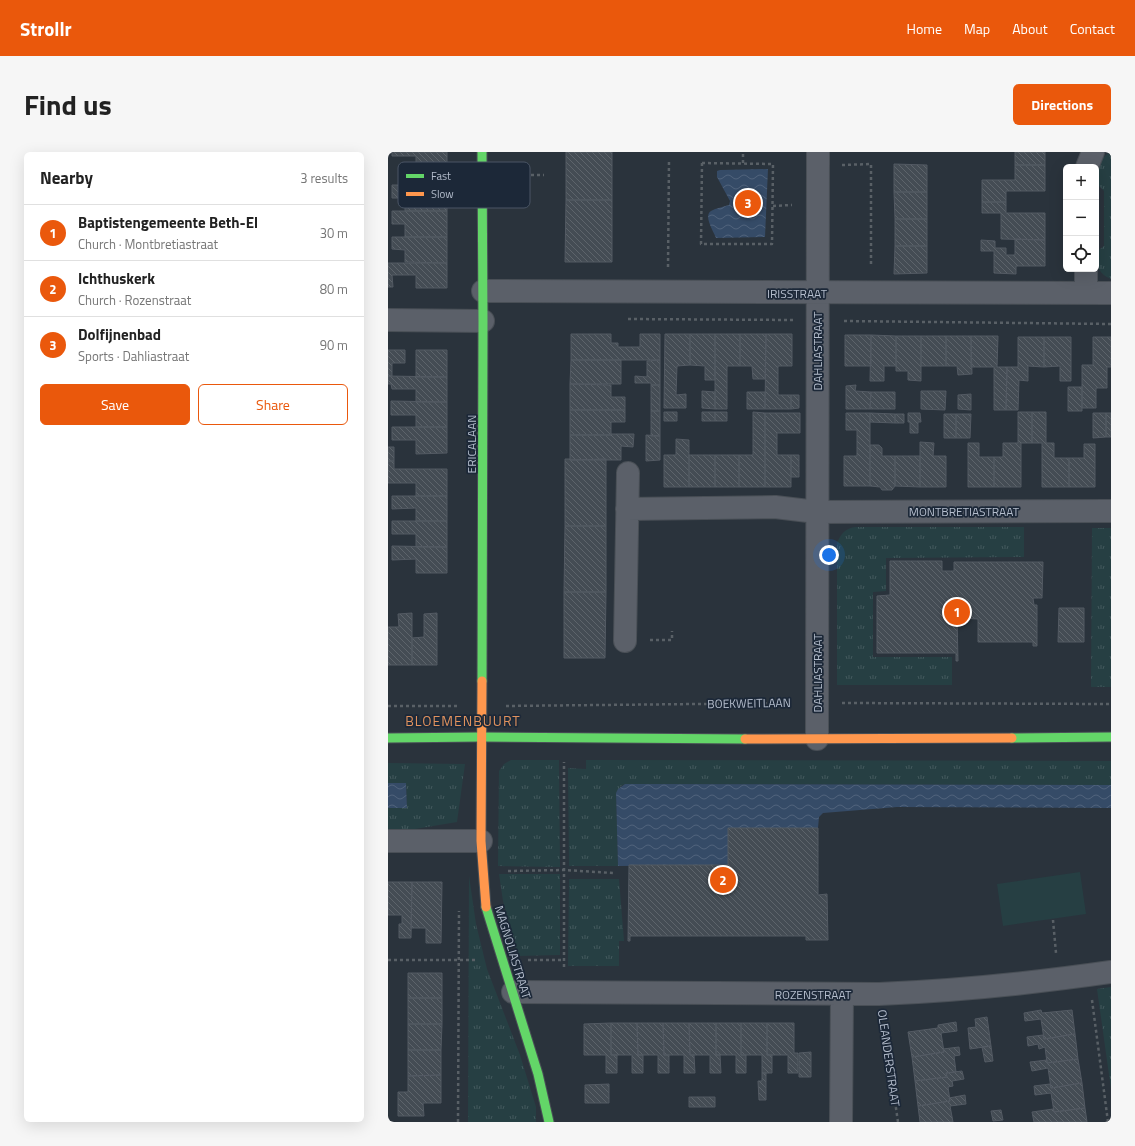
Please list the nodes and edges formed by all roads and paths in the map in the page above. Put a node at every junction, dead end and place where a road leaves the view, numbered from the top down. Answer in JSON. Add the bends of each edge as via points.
{"nodes":[{"id":1,"x":743,"y":152,"type":"edge"},
{"id":2,"x":1093,"y":152,"type":"edge"},
{"id":3,"x":818,"y":159,"type":"edge"},
{"id":4,"x":669,"y":160,"type":"dead end"},
{"id":5,"x":743,"y":164,"type":"junction"},
{"id":6,"x":1088,"y":164,"type":"edge"},
{"id":7,"x":530,"y":175,"type":"edge"},
{"id":8,"x":544,"y":175,"type":"dead end"},
{"id":9,"x":482,"y":208,"type":"edge"},
{"id":10,"x":1086,"y":272,"type":"edge"},
{"id":11,"x":483,"y":291,"type":"junction"},
{"id":12,"x":668,"y":292,"type":"junction"},
{"id":13,"x":818,"y":293,"type":"junction"},
{"id":14,"x":871,"y":293,"type":"junction"},
{"id":15,"x":1086,"y":293,"type":"junction"},
{"id":16,"x":1111,"y":293,"type":"edge"},
{"id":17,"x":388,"y":320,"type":"edge"},
{"id":18,"x":483,"y":321,"type":"junction"},
{"id":19,"x":628,"y":473,"type":"dead end"},
{"id":20,"x":627,"y":509,"type":"junction"},
{"id":21,"x":1111,"y":511,"type":"edge"},
{"id":22,"x":817,"y":512,"type":"junction"},
{"id":23,"x":626,"y":641,"type":"dead end"},
{"id":24,"x":818,"y":703,"type":"junction"},
{"id":25,"x":1111,"y":704,"type":"edge"},
{"id":26,"x":388,"y":706,"type":"edge"},
{"id":27,"x":481,"y":706,"type":"junction"},
{"id":28,"x":481,"y":737,"type":"junction"},
{"id":29,"x":1111,"y":737,"type":"edge"},
{"id":30,"x":388,"y":738,"type":"edge"},
{"id":31,"x":817,"y":739,"type":"junction"},
{"id":32,"x":564,"y":757,"type":"dead end"},
{"id":33,"x":388,"y":841,"type":"edge"},
{"id":34,"x":481,"y":841,"type":"junction"},
{"id":35,"x":564,"y":870,"type":"junction"},
{"id":36,"x":483,"y":871,"type":"junction"},
{"id":37,"x":613,"y":873,"type":"dead end"},
{"id":38,"x":459,"y":904,"type":"dead end"},
{"id":39,"x":1053,"y":920,"type":"dead end"},
{"id":40,"x":1111,"y":972,"type":"edge"},
{"id":41,"x":1088,"y":975,"type":"junction"},
{"id":42,"x":1059,"y":980,"type":"junction"},
{"id":43,"x":513,"y":992,"type":"junction"},
{"id":44,"x":564,"y":992,"type":"junction"},
{"id":45,"x":842,"y":994,"type":"junction"},
{"id":46,"x":880,"y":994,"type":"junction"},
{"id":47,"x":458,"y":1122,"type":"edge"},
{"id":48,"x":549,"y":1122,"type":"edge"},
{"id":49,"x":841,"y":1122,"type":"edge"},
{"id":50,"x":898,"y":1122,"type":"edge"},
{"id":51,"x":1108,"y":1122,"type":"edge"}],
"edges":[{"from":1,"to":5,"type":"path"},
{"from":2,"to":6,"type":"street"},
{"from":3,"to":13,"type":"street","name":"DAHLIASTRAAT"},
{"from":3,"to":14,"type":"path","via":[[871,164]]},
{"from":4,"to":12,"type":"path"},
{"from":5,"to":5,"type":"path","via":[[702,163],[701,244],[772,244],[773,164]]},
{"from":7,"to":8,"type":"path"},
{"from":9,"to":11,"type":"street","name":"ERICALAAN"},
{"from":10,"to":15,"type":"street"},
{"from":11,"to":12,"type":"street","name":"IRISSTRAAT"},
{"from":11,"to":18,"type":"street","name":"ERICALAAN"},
{"from":12,"to":13,"type":"street","name":"IRISSTRAAT"},
{"from":13,"to":14,"type":"street","name":"IRISSTRAAT"},
{"from":13,"to":22,"type":"street","name":"DAHLIASTRAAT"},
{"from":14,"to":15,"type":"street","name":"IRISSTRAAT"},
{"from":15,"to":16,"type":"street","name":"IRISSTRAAT"},
{"from":17,"to":18,"type":"street"},
{"from":18,"to":27,"type":"street","name":"ERICALAAN"},
{"from":19,"to":20,"type":"street"},
{"from":20,"to":22,"type":"street","via":[[775,507]]},
{"from":20,"to":23,"type":"street"},
{"from":21,"to":22,"type":"street","name":"MONTBRETIASTRAAT"},
{"from":22,"to":24,"type":"street","name":"DAHLIASTRAAT"},
{"from":24,"to":25,"type":"path","name":"BOEKWEITLAAN"},
{"from":24,"to":27,"type":"path","name":"BOEKWEITLAAN"},
{"from":24,"to":31,"type":"street","name":"DAHLIASTRAAT"},
{"from":26,"to":27,"type":"path","name":"BOEKWEITLAAN"},
{"from":27,"to":28,"type":"street","name":"ERICALAAN"},
{"from":28,"to":30,"type":"street"},
{"from":28,"to":31,"type":"street"},
{"from":28,"to":34,"type":"street","name":"MAGNOLIASTRAAT"},
{"from":29,"to":31,"type":"street"},
{"from":32,"to":35,"type":"path"},
{"from":33,"to":34,"type":"street"},
{"from":34,"to":36,"type":"street","name":"MAGNOLIASTRAAT"},
{"from":35,"to":36,"type":"path"},
{"from":35,"to":37,"type":"path"},
{"from":35,"to":44,"type":"path"},
{"from":36,"to":43,"type":"street","name":"MAGNOLIASTRAAT","via":[[486,910]]},
{"from":38,"to":47,"type":"path"},
{"from":39,"to":42,"type":"path"},
{"from":40,"to":41,"type":"street","name":"ROZENSTRAAT"},
{"from":41,"to":42,"type":"street","name":"ROZENSTRAAT"},
{"from":41,"to":51,"type":"path"},
{"from":42,"to":46,"type":"street","name":"ROZENSTRAAT"},
{"from":43,"to":44,"type":"street","name":"ROZENSTRAAT"},
{"from":43,"to":48,"type":"street","name":"MAGNOLIASTRAAT","via":[[538,1074]]},
{"from":44,"to":45,"type":"street","name":"ROZENSTRAAT"},
{"from":45,"to":46,"type":"street","name":"ROZENSTRAAT"},
{"from":45,"to":49,"type":"street"},
{"from":46,"to":50,"type":"path","name":"OLEANDERSTRAAT"}]}
